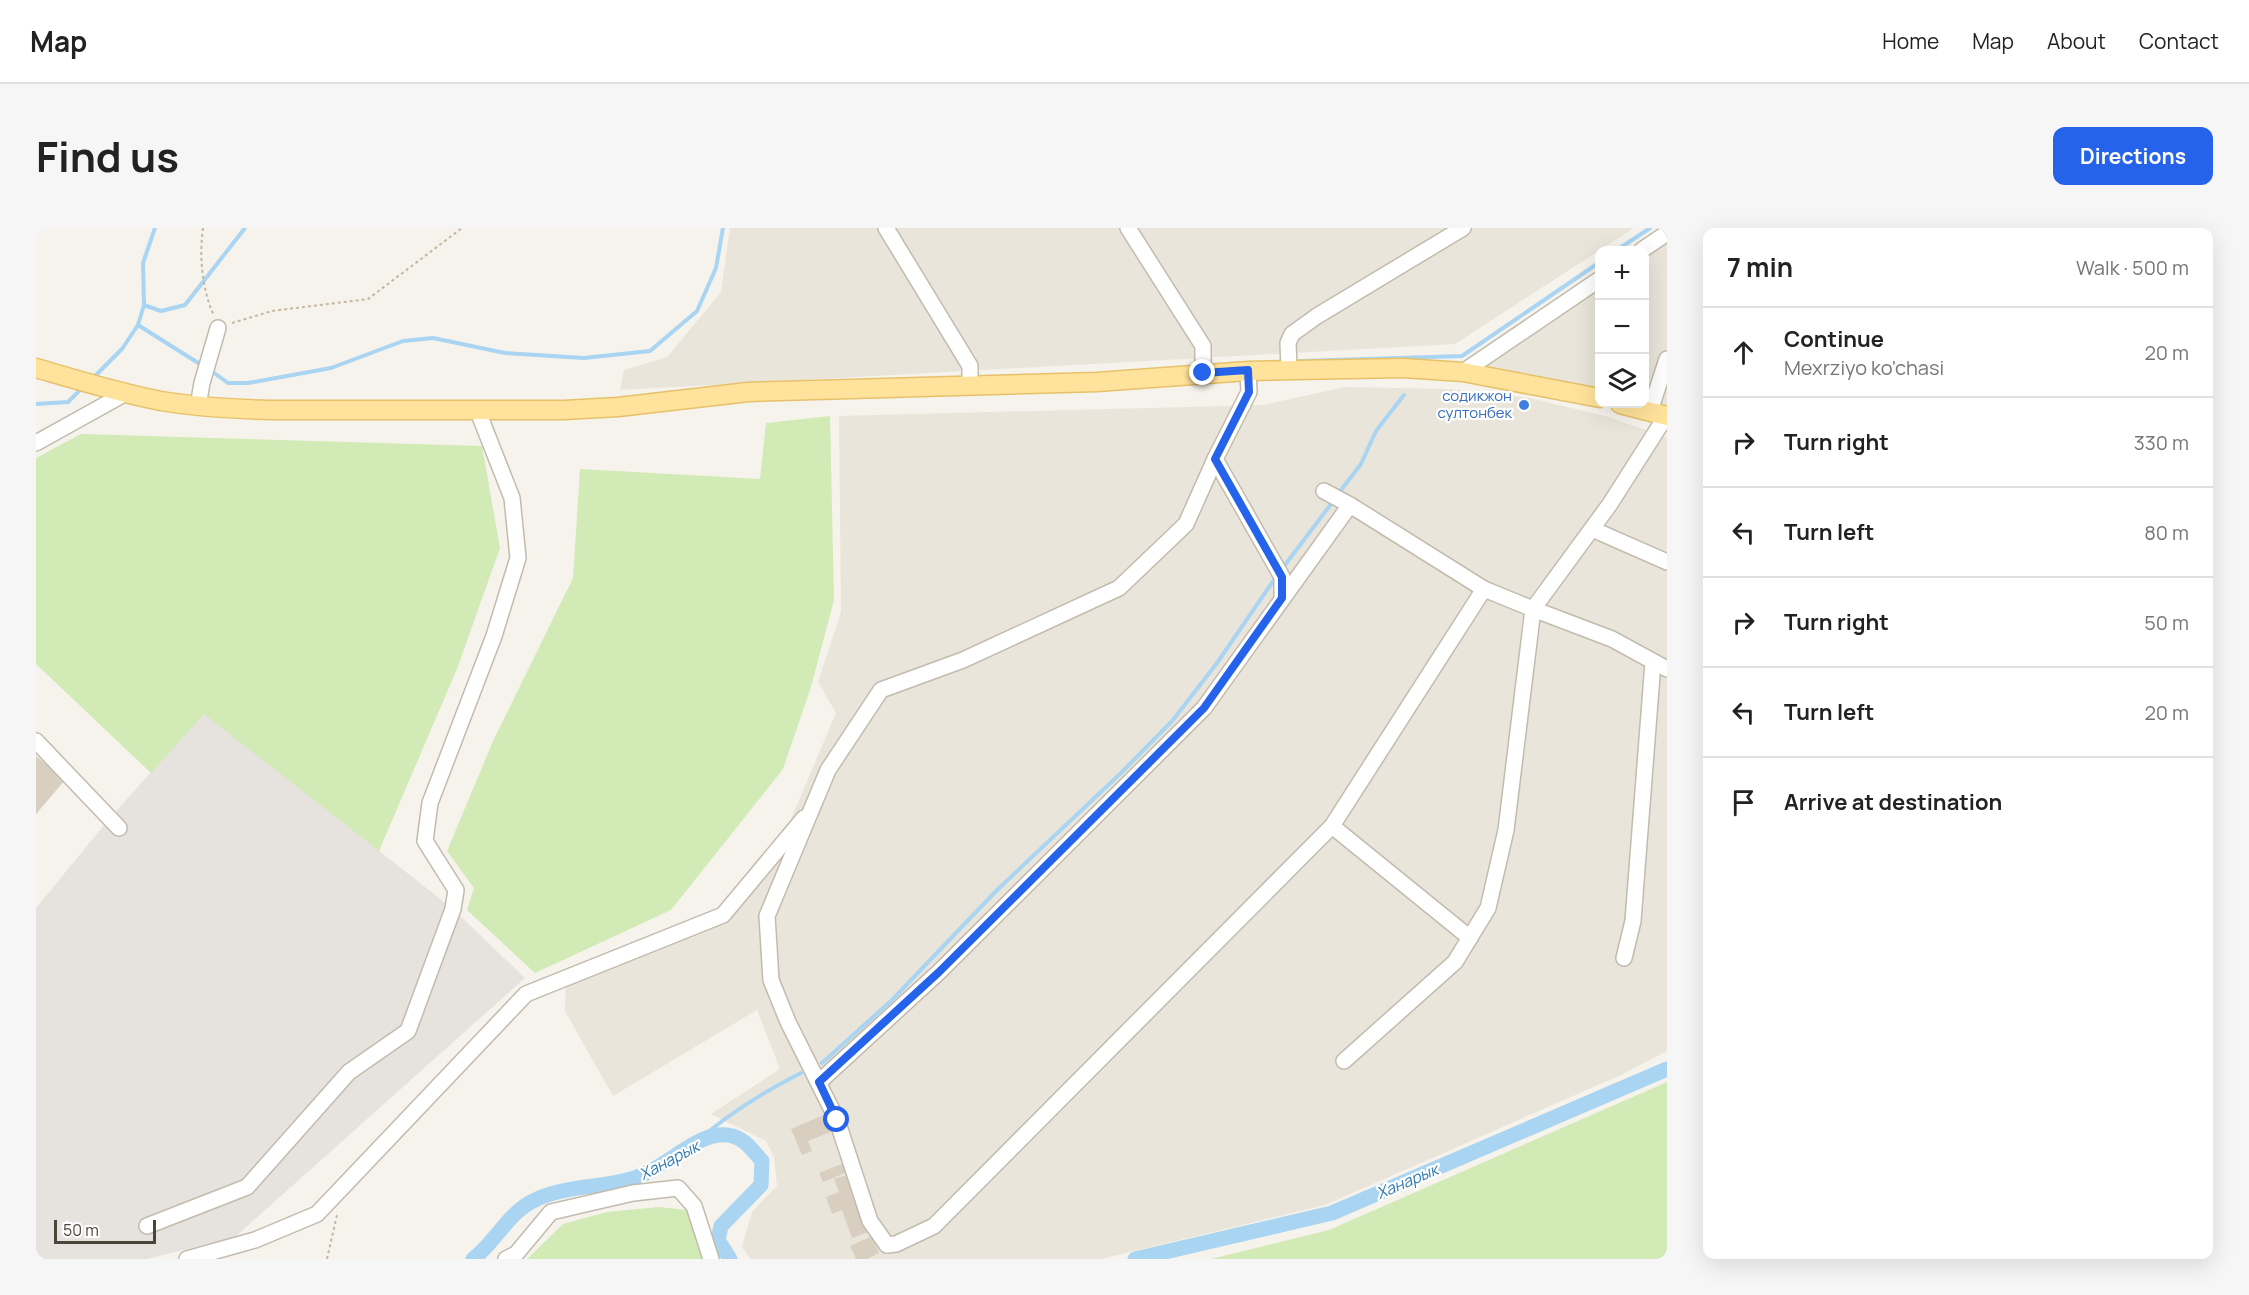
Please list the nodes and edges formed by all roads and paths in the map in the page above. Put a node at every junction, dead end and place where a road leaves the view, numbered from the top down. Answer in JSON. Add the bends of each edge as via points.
{"nodes":[{"id":1,"x":203,"y":228,"type":"edge"},
{"id":2,"x":462,"y":228,"type":"edge"},
{"id":3,"x":886,"y":228,"type":"edge"},
{"id":4,"x":1128,"y":228,"type":"edge"},
{"id":5,"x":1463,"y":228,"type":"edge"},
{"id":6,"x":1667,"y":233,"type":"edge"},
{"id":7,"x":1648,"y":246,"type":"edge"},
{"id":8,"x":1595,"y":282,"type":"edge"},
{"id":9,"x":217,"y":333,"type":"junction"},
{"id":10,"x":1667,"y":359,"type":"edge"},
{"id":11,"x":36,"y":368,"type":"edge"},
{"id":12,"x":1289,"y":369,"type":"junction"},
{"id":13,"x":1248,"y":370,"type":"junction"},
{"id":14,"x":1463,"y":372,"type":"junction"},
{"id":15,"x":1203,"y":373,"type":"junction"},
{"id":16,"x":970,"y":386,"type":"junction"},
{"id":17,"x":126,"y":393,"type":"junction"},
{"id":18,"x":1595,"y":397,"type":"edge"},
{"id":19,"x":198,"y":406,"type":"junction"},
{"id":20,"x":1636,"y":408,"type":"edge"},
{"id":21,"x":477,"y":409,"type":"junction"},
{"id":22,"x":1661,"y":414,"type":"edge"},
{"id":23,"x":36,"y":443,"type":"edge"},
{"id":24,"x":1215,"y":459,"type":"junction"},
{"id":25,"x":1324,"y":491,"type":"dead end"},
{"id":26,"x":1345,"y":503,"type":"junction"},
{"id":27,"x":1592,"y":529,"type":"junction"},
{"id":28,"x":1667,"y":562,"type":"edge"},
{"id":29,"x":1484,"y":589,"type":"junction"},
{"id":30,"x":1282,"y":598,"type":"junction"},
{"id":31,"x":1533,"y":609,"type":"junction"},
{"id":32,"x":1660,"y":665,"type":"edge"},
{"id":33,"x":36,"y":741,"type":"edge"},
{"id":34,"x":815,"y":804,"type":"junction"},
{"id":35,"x":1332,"y":826,"type":"junction"},
{"id":36,"x":119,"y":828,"type":"dead end"},
{"id":37,"x":1470,"y":938,"type":"junction"},
{"id":38,"x":1624,"y":958,"type":"dead end"},
{"id":39,"x":1344,"y":1061,"type":"dead end"},
{"id":40,"x":819,"y":1082,"type":"junction"},
{"id":41,"x":345,"y":1183,"type":"junction"},
{"id":42,"x":147,"y":1226,"type":"dead end"},
{"id":43,"x":885,"y":1252,"type":"edge"},
{"id":44,"x":187,"y":1259,"type":"edge"},
{"id":45,"x":327,"y":1259,"type":"edge"},
{"id":46,"x":506,"y":1259,"type":"edge"},
{"id":47,"x":711,"y":1259,"type":"edge"}],
"edges":[{"from":1,"to":9,"type":"path","via":[[206,298]]},
{"from":2,"to":9,"type":"path","via":[[368,299],[272,311]]},
{"from":3,"to":16,"type":"street","via":[[970,366]]},
{"from":4,"to":15,"type":"street","via":[[1203,346]]},
{"from":5,"to":12,"type":"street","via":[[1292,334],[1288,343]]},
{"from":6,"to":7,"type":"street"},
{"from":8,"to":14,"type":"street"},
{"from":9,"to":19,"type":"street"},
{"from":10,"to":22,"type":"street"},
{"from":11,"to":17,"type":"main road"},
{"from":12,"to":13,"type":"main road"},
{"from":12,"to":14,"type":"main road"},
{"from":13,"to":15,"type":"main road"},
{"from":13,"to":24,"type":"street","via":[[1249,392]]},
{"from":14,"to":18,"type":"main road"},
{"from":15,"to":16,"type":"main road","via":[[1097,382]]},
{"from":16,"to":21,"type":"main road","via":[[748,392],[564,410]]},
{"from":17,"to":19,"type":"main road"},
{"from":17,"to":23,"type":"street"},
{"from":19,"to":21,"type":"main road","via":[[272,410]]},
{"from":20,"to":22,"type":"main road"},
{"from":21,"to":42,"type":"street","via":[[512,498],[518,558],[494,636],[430,803],[425,841],[456,890],[453,909],[408,1031],[349,1072],[247,1187]]},
{"from":22,"to":27,"type":"street"},
{"from":24,"to":30,"type":"street","via":[[1278,571]]},
{"from":24,"to":34,"type":"street","via":[[1186,524],[1119,588],[963,660],[881,690],[828,770]]},
{"from":25,"to":26,"type":"street"},
{"from":26,"to":29,"type":"street"},
{"from":26,"to":30,"type":"street"},
{"from":27,"to":28,"type":"street"},
{"from":27,"to":31,"type":"street"},
{"from":29,"to":31,"type":"street"},
{"from":29,"to":35,"type":"street"},
{"from":30,"to":40,"type":"street","via":[[1204,708],[939,972]]},
{"from":31,"to":32,"type":"street","via":[[1612,639]]},
{"from":31,"to":37,"type":"street","via":[[1506,830],[1488,908]]},
{"from":32,"to":38,"type":"street","via":[[1633,921]]},
{"from":33,"to":36,"type":"street"},
{"from":34,"to":40,"type":"street","via":[[767,916],[771,980]]},
{"from":34,"to":41,"type":"street","via":[[723,915],[526,994]]},
{"from":35,"to":37,"type":"street"},
{"from":35,"to":43,"type":"street","via":[[934,1226]]},
{"from":37,"to":39,"type":"street","via":[[1455,962]]},
{"from":40,"to":43,"type":"street","via":[[837,1120],[870,1221]]},
{"from":41,"to":44,"type":"street","via":[[317,1214],[255,1240]]},
{"from":41,"to":45,"type":"path"},
{"from":46,"to":47,"type":"street","via":[[516,1254],[551,1212],[633,1193],[678,1188],[694,1206]]}]}
